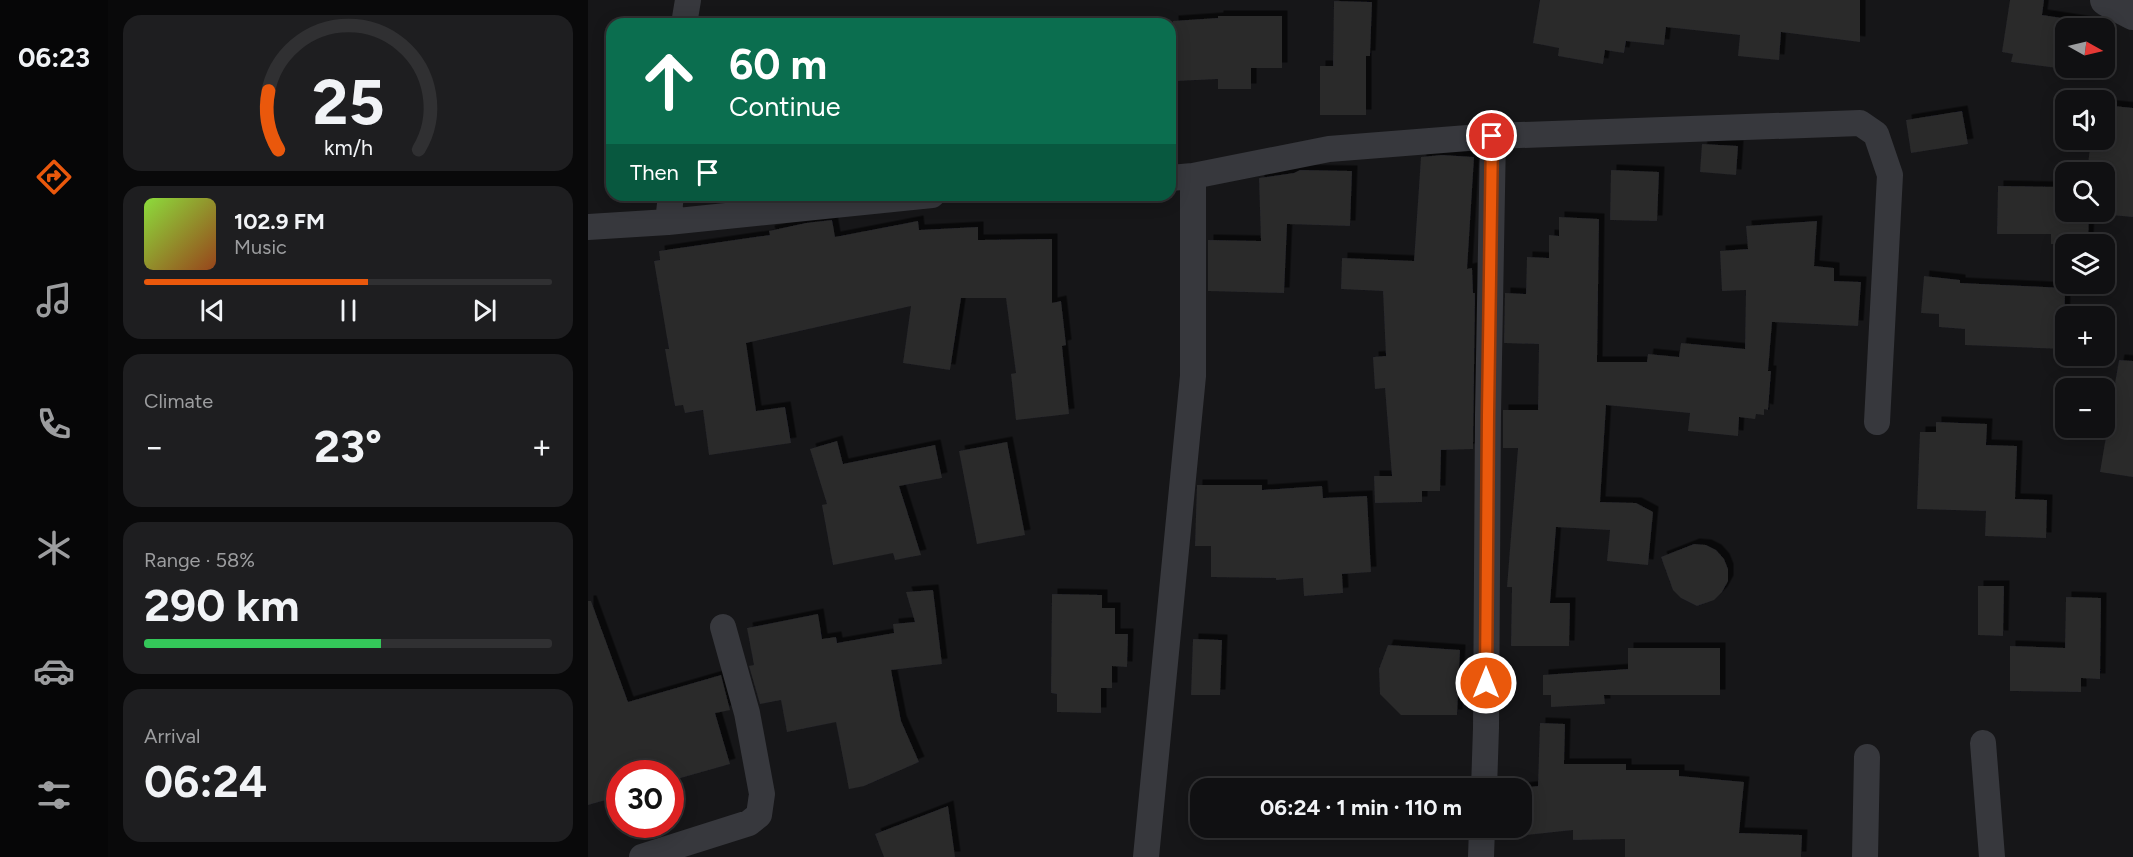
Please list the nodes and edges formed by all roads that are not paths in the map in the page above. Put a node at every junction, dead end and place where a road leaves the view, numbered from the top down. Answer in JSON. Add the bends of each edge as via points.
{"nodes":[{"id":1,"x":688,"y":0,"type":"edge"},
{"id":2,"x":2106,"y":0,"type":"edge"},
{"id":3,"x":2133,"y":14,"type":"edge"},
{"id":4,"x":685,"y":18,"type":"edge"},
{"id":5,"x":1492,"y":136,"type":"junction"},
{"id":6,"x":1181,"y":177,"type":"edge"},
{"id":7,"x":670,"y":201,"type":"edge"},
{"id":8,"x":873,"y":201,"type":"edge"},
{"id":9,"x":668,"y":222,"type":"junction"},
{"id":10,"x":588,"y":227,"type":"edge"},
{"id":11,"x":1878,"y":422,"type":"dead end"},
{"id":12,"x":723,"y":627,"type":"dead end"},
{"id":13,"x":1983,"y":743,"type":"dead end"},
{"id":14,"x":1867,"y":757,"type":"dead end"},
{"id":15,"x":1484,"y":778,"type":"edge"},
{"id":16,"x":1482,"y":838,"type":"edge"},
{"id":17,"x":642,"y":857,"type":"edge"},
{"id":18,"x":1146,"y":857,"type":"edge"},
{"id":19,"x":1481,"y":857,"type":"edge"},
{"id":20,"x":1865,"y":857,"type":"edge"},
{"id":21,"x":1992,"y":857,"type":"edge"}],
"edges":[{"from":1,"to":4,"type":"street"},
{"from":2,"to":3,"type":"street"},
{"from":5,"to":6,"type":"street","via":[[1329,150]]},
{"from":5,"to":11,"type":"street","via":[[1860,123],[1876,134],[1890,175]]},
{"from":5,"to":15,"type":"street"},
{"from":6,"to":18,"type":"street","via":[[1193,376]]},
{"from":7,"to":9,"type":"street"},
{"from":8,"to":9,"type":"street"},
{"from":9,"to":10,"type":"street"},
{"from":12,"to":17,"type":"street","via":[[747,713],[762,794],[759,815],[749,823]]},
{"from":13,"to":21,"type":"street"},
{"from":14,"to":20,"type":"street"},
{"from":16,"to":19,"type":"street"}]}
